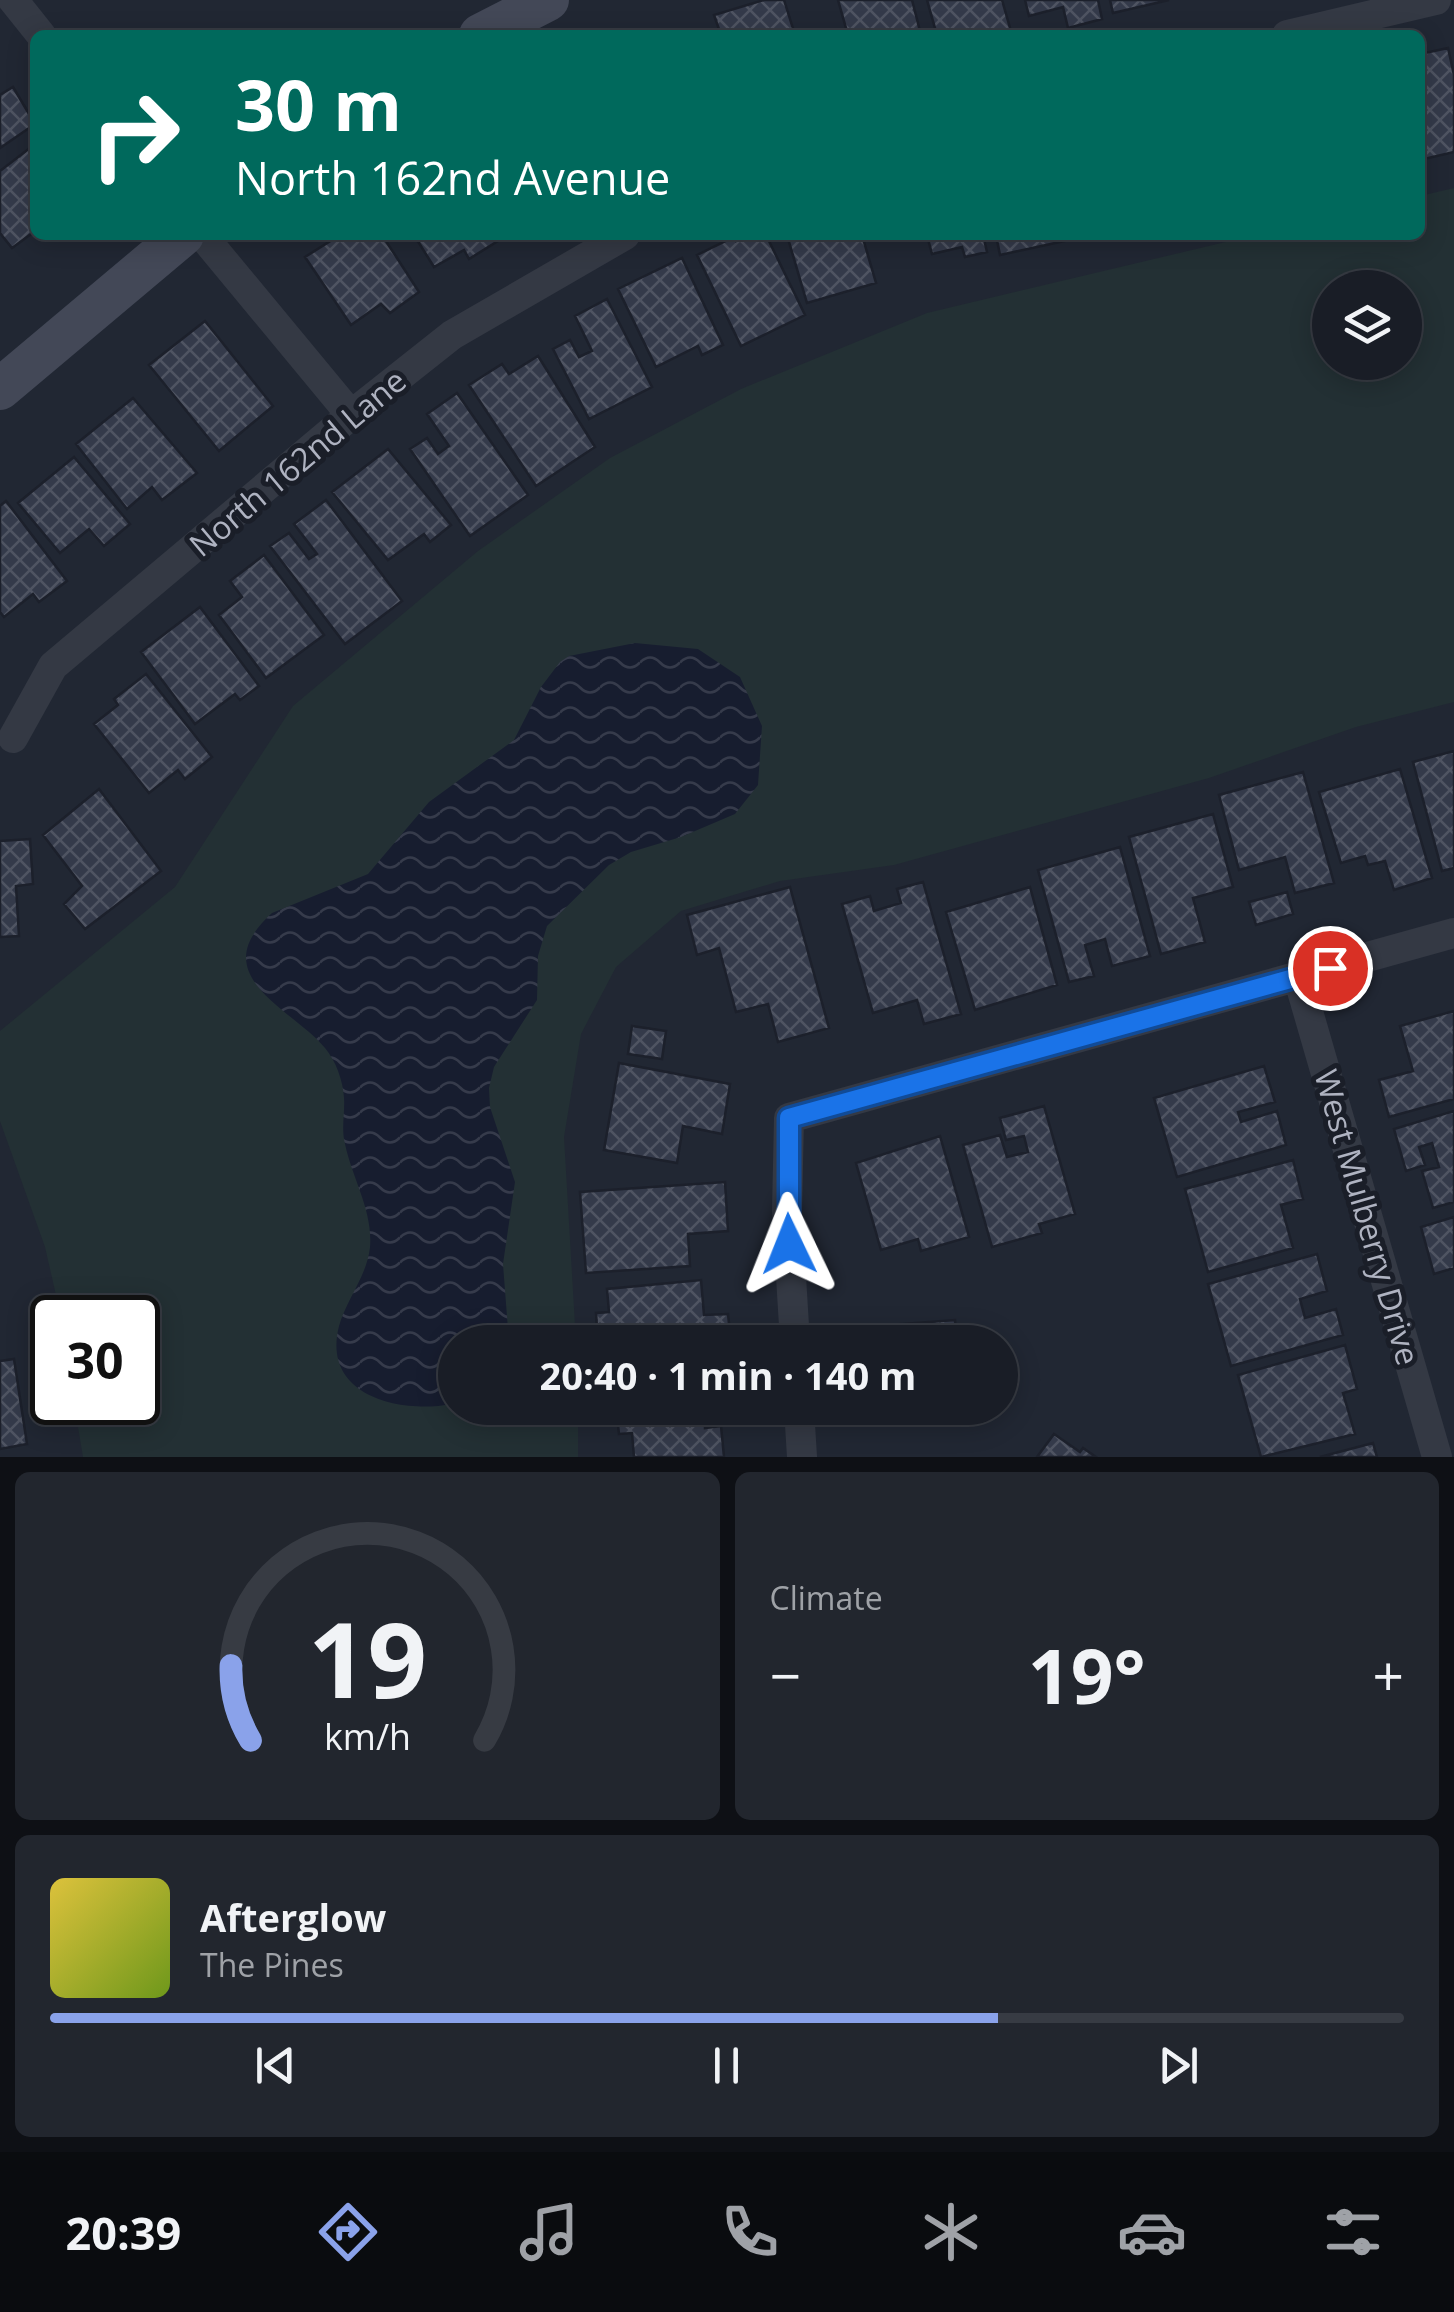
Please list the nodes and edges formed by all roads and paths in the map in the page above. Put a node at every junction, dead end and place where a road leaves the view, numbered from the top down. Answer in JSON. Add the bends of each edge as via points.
{"nodes":[{"id":1,"x":13,"y":0,"type":"edge"},
{"id":2,"x":548,"y":0,"type":"edge"},
{"id":3,"x":1436,"y":0,"type":"edge"},
{"id":4,"x":37,"y":30,"type":"edge"},
{"id":5,"x":490,"y":30,"type":"edge"},
{"id":6,"x":1308,"y":30,"type":"edge"},
{"id":7,"x":177,"y":240,"type":"edge"},
{"id":8,"x":206,"y":240,"type":"edge"},
{"id":9,"x":616,"y":240,"type":"edge"},
{"id":10,"x":0,"y":389,"type":"edge"},
{"id":11,"x":351,"y":415,"type":"junction"},
{"id":12,"x":14,"y":738,"type":"dead end"},
{"id":13,"x":1454,"y":933,"type":"edge"},
{"id":14,"x":1298,"y":977,"type":"junction"},
{"id":15,"x":794,"y":1325,"type":"edge"},
{"id":16,"x":800,"y":1425,"type":"edge"},
{"id":17,"x":802,"y":1457,"type":"edge"},
{"id":18,"x":1437,"y":1457,"type":"edge"}],
"edges":[{"from":1,"to":4,"type":"street"},
{"from":2,"to":5,"type":"street"},
{"from":3,"to":6,"type":"street"},
{"from":7,"to":10,"type":"street"},
{"from":8,"to":11,"type":"street"},
{"from":9,"to":11,"type":"street","name":"North 162nd Lane","via":[[452,336]]},
{"from":11,"to":12,"type":"street","name":"North 162nd Lane","via":[[52,666]]},
{"from":13,"to":14,"type":"street"},
{"from":14,"to":15,"type":"street","via":[[789,1118]]},
{"from":14,"to":18,"type":"street","name":"West Mulberry Drive"},
{"from":16,"to":17,"type":"street"}]}
